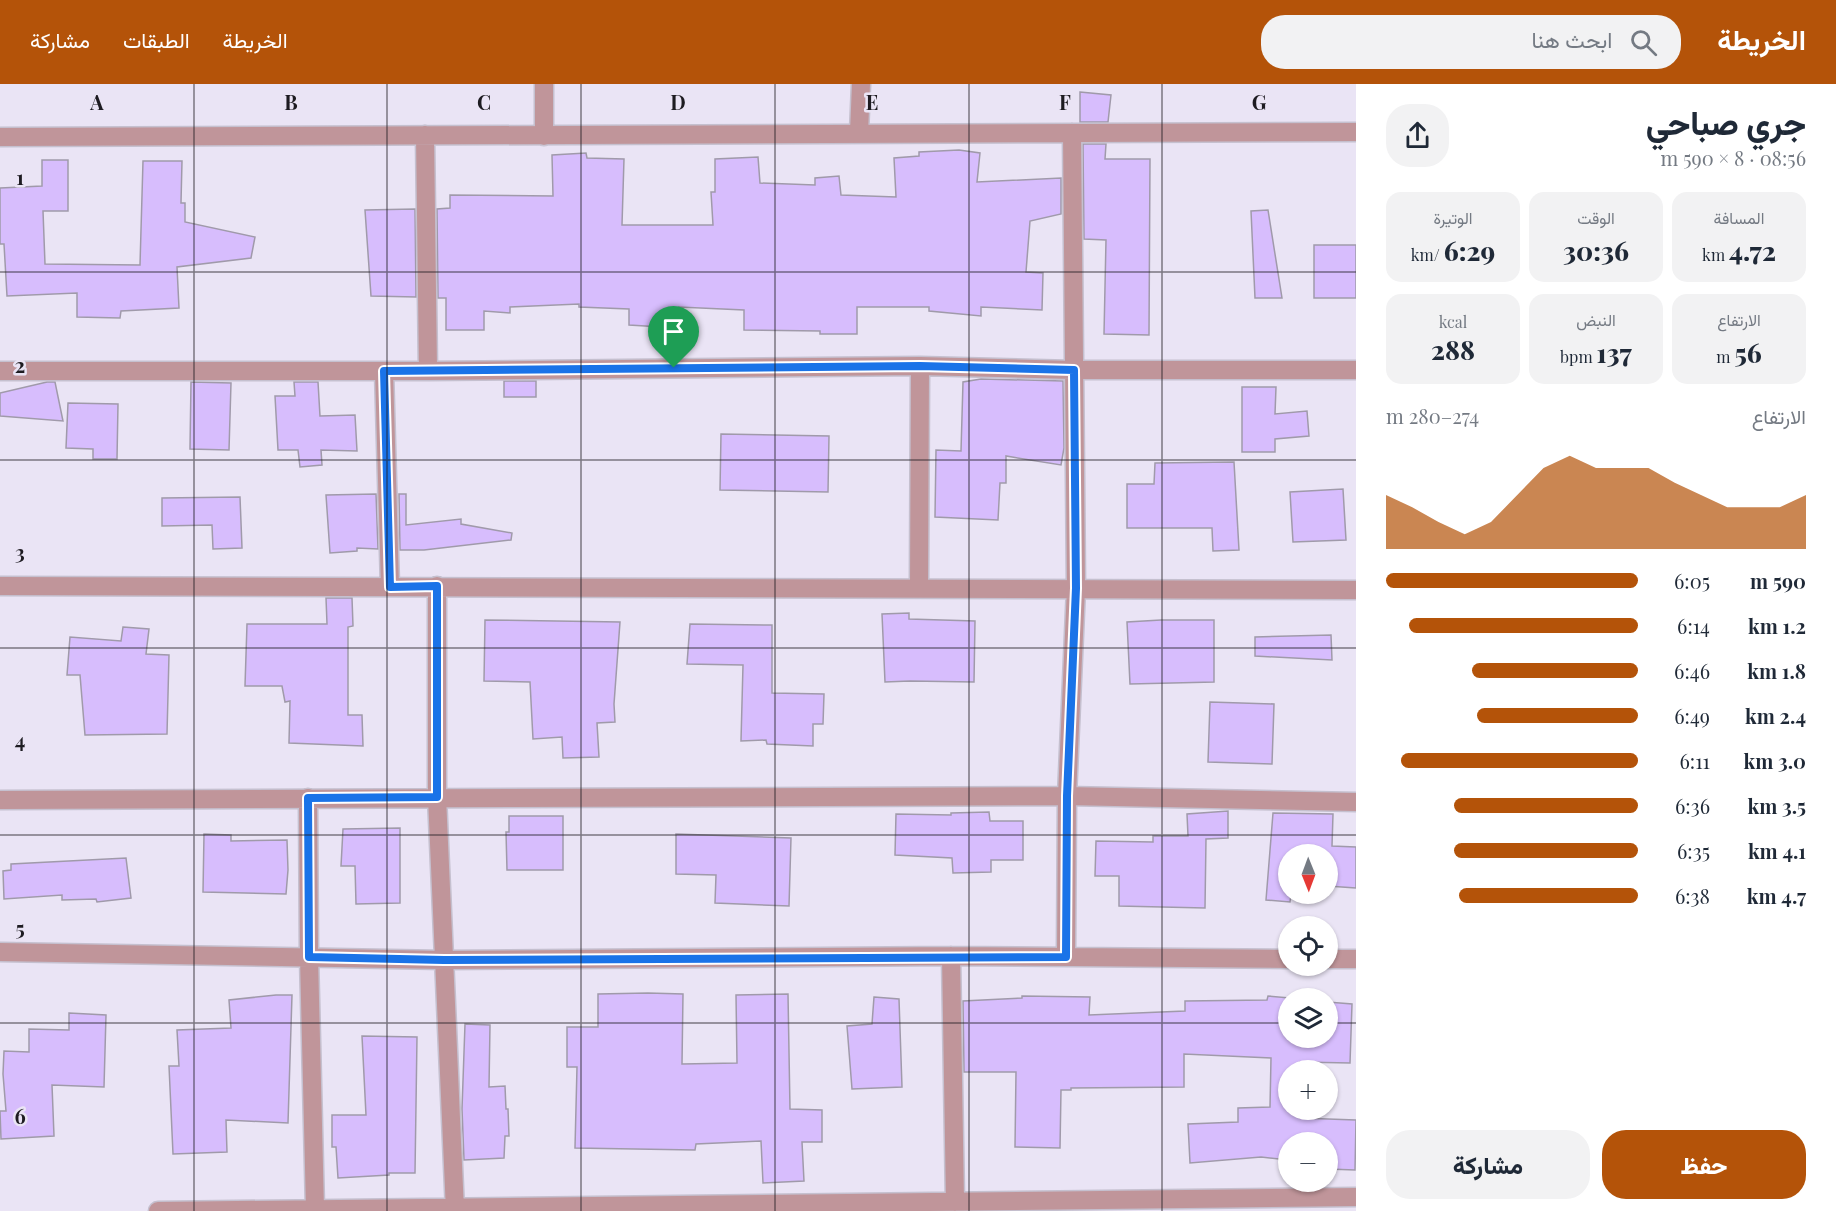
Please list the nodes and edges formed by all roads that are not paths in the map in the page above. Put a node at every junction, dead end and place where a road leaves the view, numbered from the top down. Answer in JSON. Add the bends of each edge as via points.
{"nodes":[{"id":1,"x":543,"y":84,"type":"edge"},
{"id":2,"x":861,"y":84,"type":"edge"},
{"id":3,"x":1356,"y":132,"type":"edge"},
{"id":4,"x":859,"y":133,"type":"junction"},
{"id":5,"x":1072,"y":133,"type":"junction"},
{"id":6,"x":425,"y":135,"type":"junction"},
{"id":7,"x":544,"y":136,"type":"junction"},
{"id":8,"x":0,"y":137,"type":"edge"},
{"id":9,"x":920,"y":366,"type":"junction"},
{"id":10,"x":1074,"y":370,"type":"junction"},
{"id":11,"x":1356,"y":370,"type":"edge"},
{"id":12,"x":0,"y":371,"type":"edge"},
{"id":13,"x":384,"y":371,"type":"junction"},
{"id":14,"x":428,"y":371,"type":"junction"},
{"id":15,"x":0,"y":586,"type":"edge"},
{"id":16,"x":437,"y":586,"type":"junction"},
{"id":17,"x":390,"y":587,"type":"junction"},
{"id":18,"x":919,"y":588,"type":"junction"},
{"id":19,"x":1076,"y":588,"type":"junction"},
{"id":20,"x":1356,"y":590,"type":"edge"},
{"id":21,"x":1067,"y":796,"type":"junction"},
{"id":22,"x":437,"y":797,"type":"junction"},
{"id":23,"x":308,"y":798,"type":"junction"},
{"id":24,"x":0,"y":800,"type":"edge"},
{"id":25,"x":1356,"y":802,"type":"edge"},
{"id":26,"x":0,"y":952,"type":"edge"},
{"id":27,"x":951,"y":956,"type":"junction"},
{"id":28,"x":309,"y":957,"type":"junction"},
{"id":29,"x":1066,"y":957,"type":"junction"},
{"id":30,"x":1278,"y":959,"type":"edge"},
{"id":31,"x":1338,"y":959,"type":"edge"},
{"id":32,"x":1356,"y":959,"type":"edge"},
{"id":33,"x":444,"y":960,"type":"junction"},
{"id":34,"x":1356,"y":1197,"type":"edge"},
{"id":35,"x":955,"y":1202,"type":"junction"},
{"id":36,"x":315,"y":1209,"type":"junction"},
{"id":37,"x":455,"y":1209,"type":"edge"},
{"id":38,"x":158,"y":1211,"type":"edge"}],
"edges":[{"from":1,"to":7,"type":"street"},
{"from":2,"to":4,"type":"street"},
{"from":3,"to":5,"type":"street"},
{"from":4,"to":5,"type":"street"},
{"from":4,"to":7,"type":"street"},
{"from":5,"to":10,"type":"street"},
{"from":6,"to":7,"type":"street"},
{"from":6,"to":8,"type":"street"},
{"from":6,"to":14,"type":"street"},
{"from":9,"to":10,"type":"street"},
{"from":9,"to":14,"type":"street"},
{"from":9,"to":18,"type":"street"},
{"from":10,"to":11,"type":"street"},
{"from":10,"to":19,"type":"street"},
{"from":12,"to":13,"type":"street"},
{"from":13,"to":14,"type":"street"},
{"from":13,"to":17,"type":"street"},
{"from":15,"to":17,"type":"street"},
{"from":16,"to":17,"type":"street"},
{"from":16,"to":18,"type":"street"},
{"from":16,"to":22,"type":"street"},
{"from":18,"to":19,"type":"street"},
{"from":19,"to":20,"type":"street"},
{"from":19,"to":21,"type":"street"},
{"from":21,"to":22,"type":"street"},
{"from":21,"to":25,"type":"street"},
{"from":21,"to":29,"type":"street"},
{"from":22,"to":23,"type":"street"},
{"from":22,"to":33,"type":"street"},
{"from":23,"to":24,"type":"street"},
{"from":23,"to":28,"type":"street"},
{"from":26,"to":28,"type":"street"},
{"from":27,"to":29,"type":"street"},
{"from":27,"to":33,"type":"street"},
{"from":27,"to":35,"type":"street"},
{"from":28,"to":33,"type":"street"},
{"from":28,"to":36,"type":"street"},
{"from":29,"to":30,"type":"street"},
{"from":31,"to":32,"type":"street"},
{"from":33,"to":37,"type":"street"},
{"from":34,"to":35,"type":"street"},
{"from":35,"to":37,"type":"street"},
{"from":36,"to":37,"type":"street"},
{"from":36,"to":38,"type":"street"}]}
